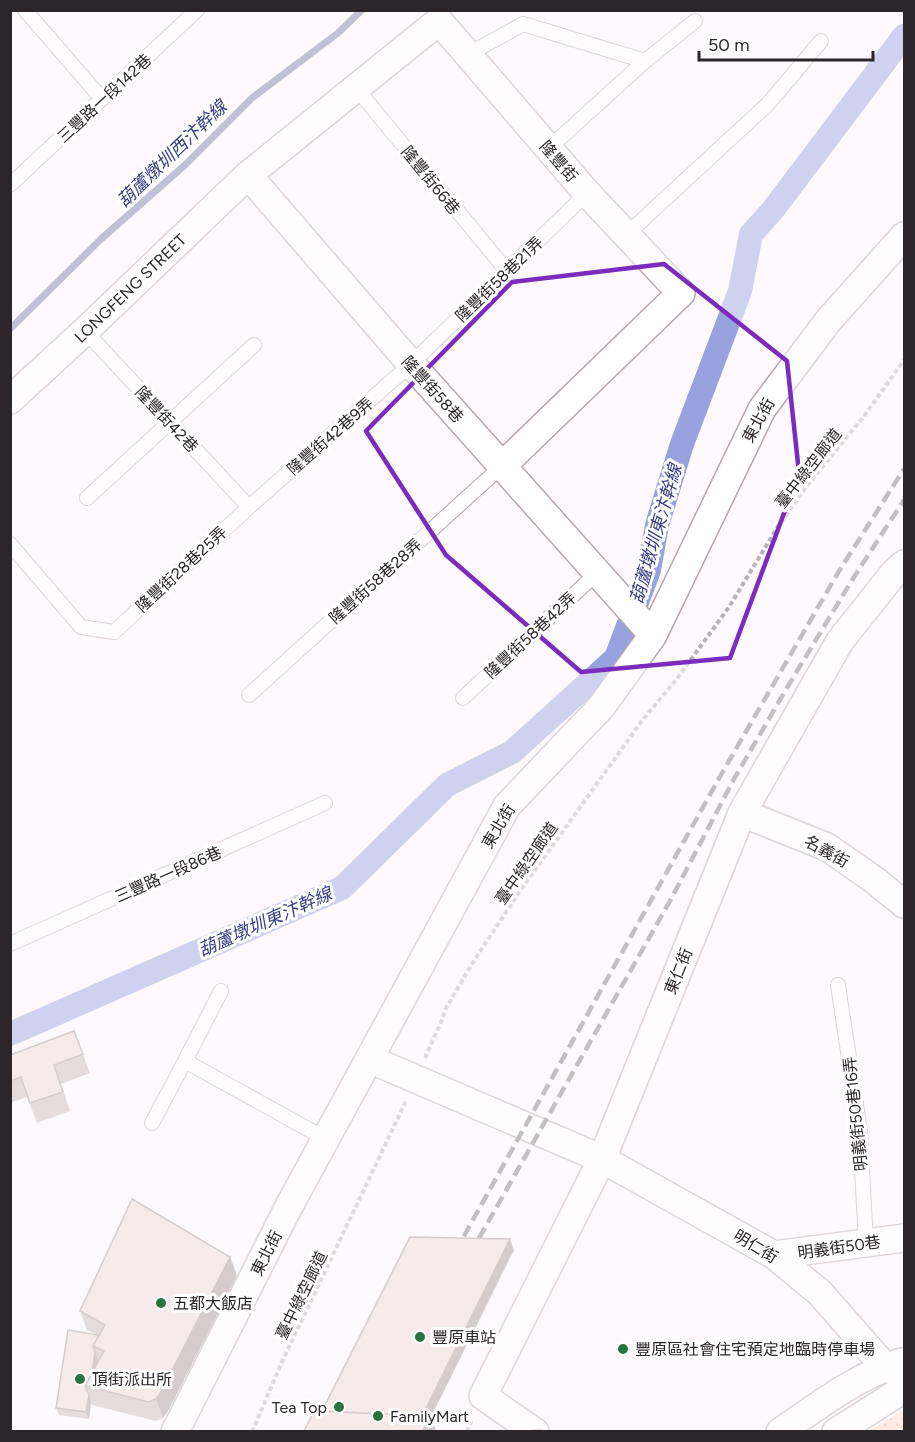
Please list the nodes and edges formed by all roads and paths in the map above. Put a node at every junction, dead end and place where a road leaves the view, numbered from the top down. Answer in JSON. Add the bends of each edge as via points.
{"nodes":[{"id":1,"x":25,"y":10,"type":"edge"},
{"id":2,"x":195,"y":11,"type":"edge"},
{"id":3,"x":695,"y":21,"type":"dead end"},
{"id":4,"x":821,"y":41,"type":"dead end"},
{"id":5,"x":467,"y":54,"type":"junction"},
{"id":6,"x":645,"y":61,"type":"junction"},
{"id":7,"x":356,"y":88,"type":"junction"},
{"id":8,"x":102,"y":99,"type":"junction"},
{"id":9,"x":548,"y":149,"type":"junction"},
{"id":10,"x":248,"y":175,"type":"junction"},
{"id":11,"x":13,"y":178,"type":"edge"},
{"id":12,"x":587,"y":194,"type":"junction"},
{"id":13,"x":626,"y":235,"type":"junction"},
{"id":14,"x":904,"y":236,"type":"edge"},
{"id":15,"x":507,"y":272,"type":"junction"},
{"id":16,"x":85,"y":331,"type":"junction"},
{"id":17,"x":254,"y":345,"type":"dead end"},
{"id":18,"x":904,"y":360,"type":"edge"},
{"id":19,"x":411,"y":364,"type":"junction"},
{"id":20,"x":10,"y":400,"type":"edge"},
{"id":21,"x":170,"y":422,"type":"junction"},
{"id":22,"x":502,"y":466,"type":"junction"},
{"id":23,"x":87,"y":498,"type":"dead end"},
{"id":24,"x":249,"y":507,"type":"junction"},
{"id":25,"x":10,"y":544,"type":"edge"},
{"id":26,"x":904,"y":564,"type":"edge"},
{"id":27,"x":597,"y":573,"type":"junction"},
{"id":28,"x":647,"y":630,"type":"junction"},
{"id":29,"x":249,"y":695,"type":"dead end"},
{"id":30,"x":463,"y":698,"type":"dead end"},
{"id":31,"x":325,"y":803,"type":"dead end"},
{"id":32,"x":742,"y":813,"type":"junction"},
{"id":33,"x":904,"y":904,"type":"edge"},
{"id":34,"x":10,"y":944,"type":"edge"},
{"id":35,"x":838,"y":985,"type":"dead end"},
{"id":36,"x":221,"y":991,"type":"dead end"},
{"id":37,"x":369,"y":1059,"type":"junction"},
{"id":38,"x":185,"y":1061,"type":"junction"},
{"id":39,"x":416,"y":1079,"type":"junction"},
{"id":40,"x":152,"y":1123,"type":"dead end"},
{"id":41,"x":326,"y":1139,"type":"junction"},
{"id":42,"x":602,"y":1159,"type":"junction"},
{"id":43,"x":904,"y":1238,"type":"edge"},
{"id":44,"x":866,"y":1244,"type":"junction"},
{"id":45,"x":774,"y":1255,"type":"junction"},
{"id":46,"x":898,"y":1367,"type":"edge"},
{"id":47,"x":904,"y":1389,"type":"edge"},
{"id":48,"x":174,"y":1430,"type":"edge"},
{"id":49,"x":252,"y":1431,"type":"edge"},
{"id":50,"x":535,"y":1431,"type":"edge"},
{"id":51,"x":780,"y":1431,"type":"edge"},
{"id":52,"x":836,"y":1431,"type":"edge"}],
"edges":[{"from":1,"to":8,"type":"lane"},
{"from":2,"to":8,"type":"lane","name":"三豐路一段142巷"},
{"from":3,"to":6,"type":"lane"},
{"from":4,"to":13,"type":"lane","via":[[768,104]]},
{"from":5,"to":6,"type":"lane","via":[[523,24]]},
{"from":5,"to":7,"type":"street","name":"隆豐街","via":[[439,21]]},
{"from":5,"to":9,"type":"street","name":"隆豐街"},
{"from":6,"to":9,"type":"lane"},
{"from":7,"to":10,"type":"street","name":"隆豐街"},
{"from":7,"to":15,"type":"lane","name":"隆豐街66巷"},
{"from":8,"to":11,"type":"lane","name":"三豐路一段142巷"},
{"from":9,"to":12,"type":"street","name":"隆豐街"},
{"from":10,"to":16,"type":"street","name":"LONGFENG STREET"},
{"from":10,"to":19,"type":"street","name":"隆豐街58巷"},
{"from":12,"to":13,"type":"street","name":"隆豐街"},
{"from":12,"to":15,"type":"lane","name":"隆豐街58巷21弄"},
{"from":13,"to":22,"type":"street","name":"隆豐街","via":[[681,293]]},
{"from":14,"to":28,"type":"street","name":"東北街","via":[[828,321],[762,408]]},
{"from":15,"to":19,"type":"lane","name":"隆豐街58巷21弄"},
{"from":16,"to":20,"type":"street","name":"LONGFENG STREET"},
{"from":16,"to":21,"type":"lane","name":"隆豐街42巷"},
{"from":17,"to":21,"type":"lane"},
{"from":18,"to":39,"type":"path","name":"臺中綠空廊道","via":[[806,487],[729,607],[520,891],[446,1008]]},
{"from":19,"to":22,"type":"street","name":"隆豐街58巷"},
{"from":19,"to":24,"type":"lane","name":"隆豐街42巷9弄"},
{"from":21,"to":23,"type":"lane"},
{"from":21,"to":24,"type":"lane","name":"隆豐街42巷"},
{"from":22,"to":27,"type":"street","name":"隆豐街58巷"},
{"from":22,"to":29,"type":"lane","name":"隆豐街58巷28弄"},
{"from":24,"to":25,"type":"lane","name":"隆豐街28巷25弄","via":[[114,632],[81,627]]},
{"from":26,"to":32,"type":"street","name":"東仁街","via":[[840,641]]},
{"from":27,"to":28,"type":"street","name":"隆豐街58巷"},
{"from":27,"to":30,"type":"lane","name":"隆豐街58巷42弄"},
{"from":28,"to":37,"type":"street","name":"東北街","via":[[602,706],[507,806]]},
{"from":31,"to":34,"type":"lane","name":"三豐路一段86巷"},
{"from":32,"to":33,"type":"street","name":"名義街","via":[[827,848]]},
{"from":32,"to":42,"type":"street","name":"東仁街"},
{"from":35,"to":44,"type":"lane","name":"明義街50巷16弄","via":[[860,1131]]},
{"from":36,"to":38,"type":"lane"},
{"from":37,"to":39,"type":"street","name":"明仁街"},
{"from":37,"to":41,"type":"street","name":"東北街"},
{"from":38,"to":40,"type":"lane"},
{"from":38,"to":41,"type":"lane"},
{"from":39,"to":42,"type":"street","name":"明仁街"},
{"from":39,"to":49,"type":"path","name":"臺中綠空廊道"},
{"from":41,"to":48,"type":"street","name":"東北街"},
{"from":42,"to":45,"type":"street","name":"明仁街"},
{"from":42,"to":50,"type":"street","name":"東仁街","via":[[483,1396]]},
{"from":43,"to":44,"type":"street","name":"明義街50巷"},
{"from":44,"to":45,"type":"street","name":"明義街50巷"},
{"from":45,"to":46,"type":"street","name":"明仁街"},
{"from":46,"to":51,"type":"street","via":[[831,1397]]},
{"from":47,"to":52,"type":"street"}]}
